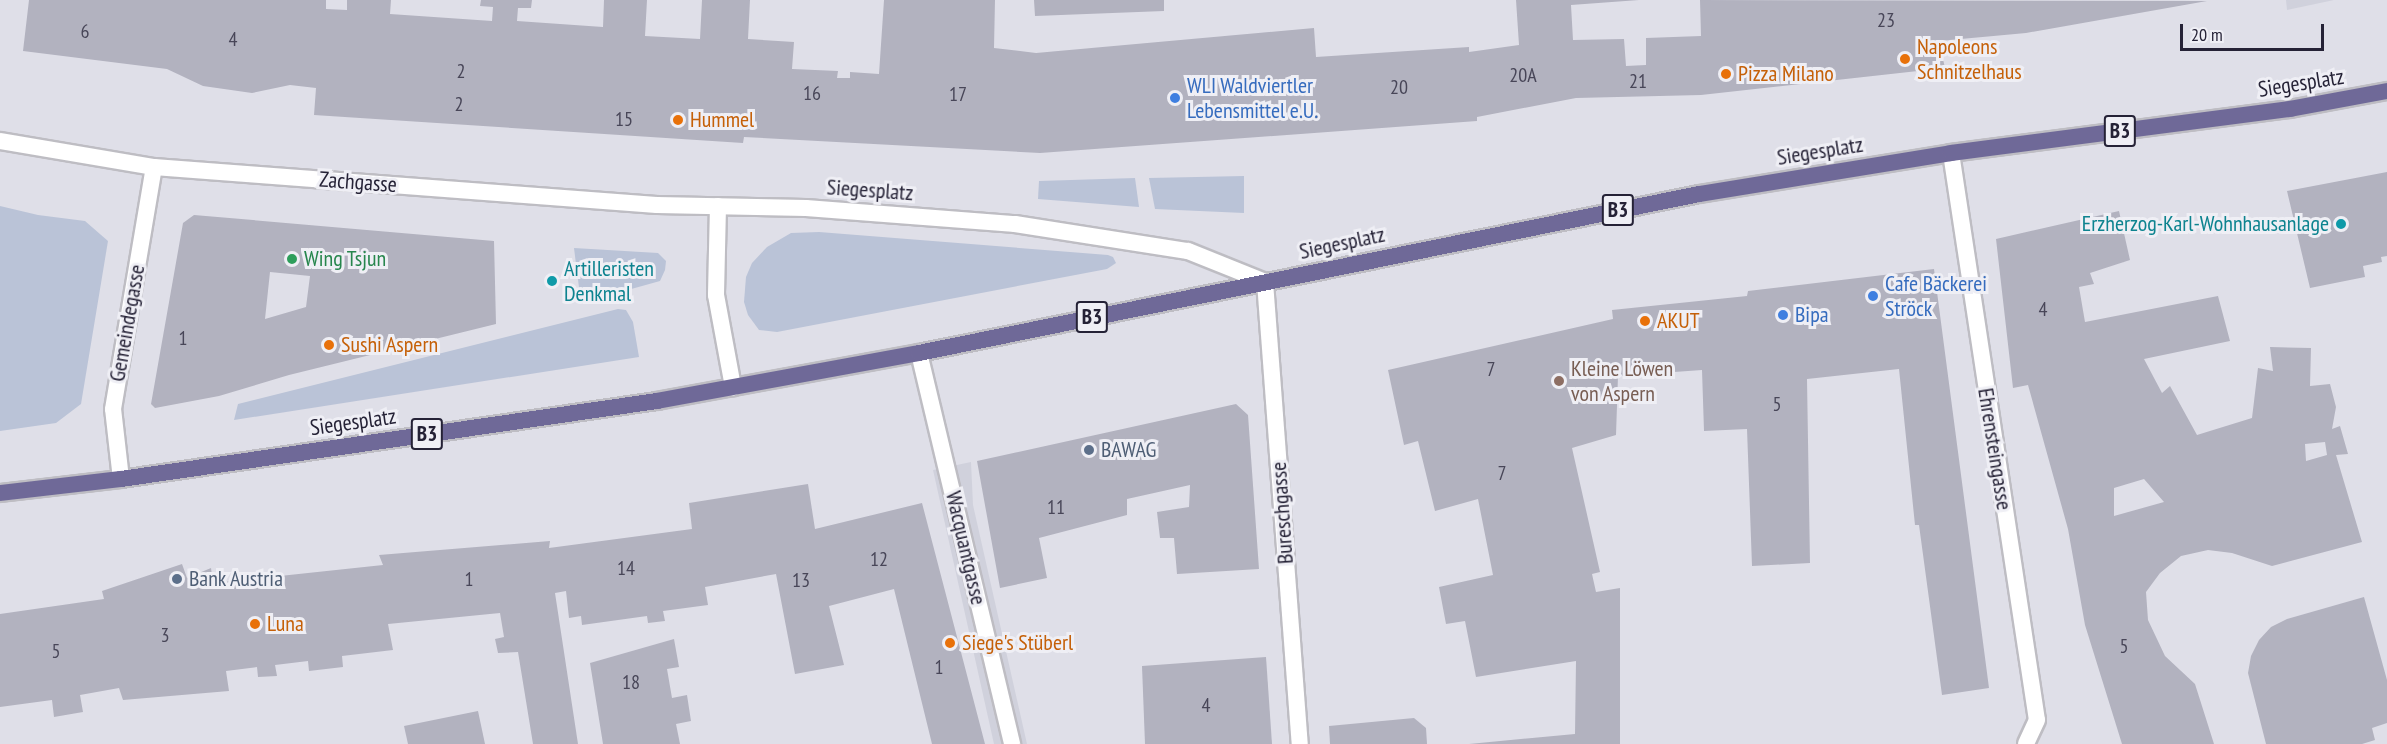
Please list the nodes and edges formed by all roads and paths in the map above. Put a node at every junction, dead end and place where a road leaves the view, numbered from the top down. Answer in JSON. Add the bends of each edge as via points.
{"nodes":[{"id":1,"x":2387,"y":91,"type":"edge"},
{"id":2,"x":0,"y":141,"type":"edge"},
{"id":3,"x":1950,"y":153,"type":"junction"},
{"id":4,"x":154,"y":167,"type":"junction"},
{"id":5,"x":718,"y":206,"type":"junction"},
{"id":6,"x":1265,"y":282,"type":"junction"},
{"id":7,"x":919,"y":353,"type":"junction"},
{"id":8,"x":733,"y":387,"type":"junction"},
{"id":9,"x":121,"y":479,"type":"junction"},
{"id":10,"x":0,"y":493,"type":"edge"},
{"id":11,"x":1012,"y":744,"type":"edge"},
{"id":12,"x":1300,"y":744,"type":"edge"},
{"id":13,"x":2026,"y":744,"type":"edge"}],
"edges":[{"from":1,"to":3,"type":"main road","name":"Siegesplatz","number":"B3","via":[[2290,109]]},
{"from":2,"to":4,"type":"street","name":"Zachgasse"},
{"from":3,"to":6,"type":"main road","name":"Siegesplatz","number":"B3","via":[[1700,194]]},
{"from":3,"to":13,"type":"street","name":"Ehrensteingasse","via":[[2037,720]]},
{"from":4,"to":5,"type":"street","name":"Zachgasse","via":[[657,205]]},
{"from":4,"to":9,"type":"street","name":"Gemeindegasse","via":[[113,408]]},
{"from":5,"to":6,"type":"street","name":"Siegesplatz","via":[[806,208],[1015,224],[1188,251]]},
{"from":5,"to":8,"type":"street","via":[[716,296]]},
{"from":6,"to":7,"type":"main road","name":"Siegesplatz","number":"B3"},
{"from":6,"to":12,"type":"street","name":"Bureschgasse"},
{"from":7,"to":8,"type":"main road","name":"Siegesplatz","number":"B3"},
{"from":7,"to":11,"type":"street","name":"Wacquantgasse"},
{"from":8,"to":9,"type":"main road","name":"Siegesplatz","number":"B3"},
{"from":9,"to":10,"type":"main road","number":"B3"}]}
